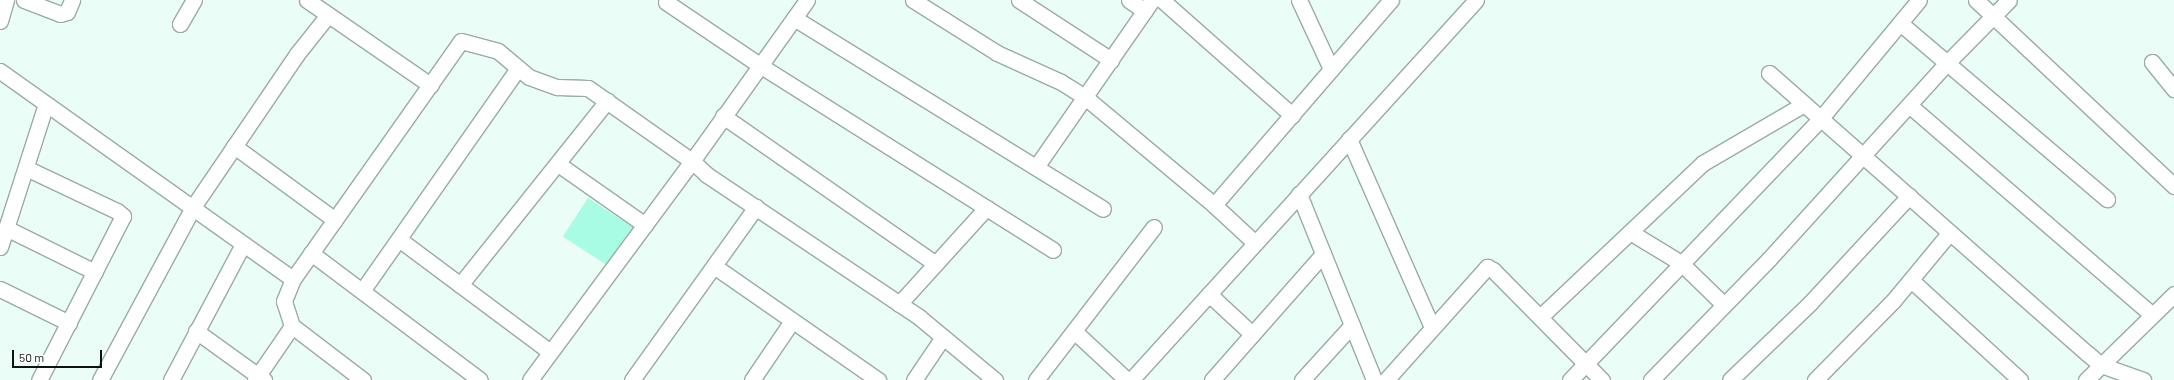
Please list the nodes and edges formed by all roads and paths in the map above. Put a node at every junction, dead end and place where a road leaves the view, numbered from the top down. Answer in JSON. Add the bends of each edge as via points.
{"nodes":[{"id":1,"x":6,"y":0,"type":"edge"},
{"id":2,"x":24,"y":0,"type":"edge"},
{"id":3,"x":72,"y":0,"type":"edge"},
{"id":4,"x":194,"y":0,"type":"edge"},
{"id":5,"x":307,"y":0,"type":"edge"},
{"id":6,"x":807,"y":0,"type":"edge"},
{"id":7,"x":913,"y":0,"type":"edge"},
{"id":8,"x":1020,"y":0,"type":"edge"},
{"id":9,"x":1129,"y":0,"type":"edge"},
{"id":10,"x":1162,"y":0,"type":"edge"},
{"id":11,"x":1299,"y":0,"type":"edge"},
{"id":12,"x":1391,"y":0,"type":"edge"},
{"id":13,"x":1476,"y":0,"type":"edge"},
{"id":14,"x":1919,"y":0,"type":"edge"},
{"id":15,"x":1976,"y":0,"type":"edge"},
{"id":16,"x":2009,"y":0,"type":"edge"},
{"id":17,"x":666,"y":2,"type":"dead end"},
{"id":18,"x":1148,"y":5,"type":"edge"},
{"id":19,"x":328,"y":15,"type":"junction"},
{"id":20,"x":1992,"y":15,"type":"junction"},
{"id":21,"x":794,"y":18,"type":"junction"},
{"id":22,"x":0,"y":21,"type":"edge"},
{"id":23,"x":1900,"y":23,"type":"junction"},
{"id":24,"x":180,"y":24,"type":"dead end"},
{"id":25,"x":1111,"y":60,"type":"junction"},
{"id":26,"x":2152,"y":62,"type":"dead end"},
{"id":27,"x":1947,"y":63,"type":"junction"},
{"id":28,"x":761,"y":66,"type":"junction"},
{"id":29,"x":518,"y":68,"type":"junction"},
{"id":30,"x":1331,"y":69,"type":"junction"},
{"id":31,"x":0,"y":71,"type":"edge"},
{"id":32,"x":1769,"y":73,"type":"dead end"},
{"id":33,"x":430,"y":85,"type":"junction"},
{"id":34,"x":2174,"y":89,"type":"edge"},
{"id":35,"x":1085,"y":97,"type":"junction"},
{"id":36,"x":607,"y":101,"type":"junction"},
{"id":37,"x":46,"y":104,"type":"junction"},
{"id":38,"x":1804,"y":104,"type":"junction"},
{"id":39,"x":1909,"y":105,"type":"junction"},
{"id":40,"x":1292,"y":115,"type":"junction"},
{"id":41,"x":723,"y":116,"type":"junction"},
{"id":42,"x":1820,"y":118,"type":"junction"},
{"id":43,"x":1349,"y":139,"type":"junction"},
{"id":44,"x":234,"y":146,"type":"junction"},
{"id":45,"x":1863,"y":156,"type":"junction"},
{"id":46,"x":692,"y":161,"type":"junction"},
{"id":47,"x":558,"y":164,"type":"junction"},
{"id":48,"x":1036,"y":167,"type":"junction"},
{"id":49,"x":26,"y":168,"type":"junction"},
{"id":50,"x":2174,"y":186,"type":"edge"},
{"id":51,"x":1299,"y":194,"type":"junction"},
{"id":52,"x":1909,"y":196,"type":"junction"},
{"id":53,"x":2107,"y":199,"type":"dead end"},
{"id":54,"x":1214,"y":205,"type":"junction"},
{"id":55,"x":193,"y":207,"type":"junction"},
{"id":56,"x":756,"y":207,"type":"junction"},
{"id":57,"x":986,"y":208,"type":"junction"},
{"id":58,"x":1103,"y":208,"type":"dead end"},
{"id":59,"x":334,"y":220,"type":"junction"},
{"id":60,"x":645,"y":225,"type":"junction"},
{"id":61,"x":1154,"y":227,"type":"dead end"},
{"id":62,"x":6,"y":228,"type":"junction"},
{"id":63,"x":1630,"y":232,"type":"junction"},
{"id":64,"x":1950,"y":232,"type":"junction"},
{"id":65,"x":400,"y":240,"type":"junction"},
{"id":66,"x":1255,"y":243,"type":"junction"},
{"id":67,"x":243,"y":244,"type":"junction"},
{"id":68,"x":0,"y":248,"type":"edge"},
{"id":69,"x":1054,"y":250,"type":"dead end"},
{"id":70,"x":312,"y":253,"type":"junction"},
{"id":71,"x":1323,"y":254,"type":"junction"},
{"id":72,"x":936,"y":264,"type":"junction"},
{"id":73,"x":1681,"y":264,"type":"junction"},
{"id":74,"x":714,"y":266,"type":"junction"},
{"id":75,"x":95,"y":272,"type":"junction"},
{"id":76,"x":293,"y":279,"type":"junction"},
{"id":77,"x":1911,"y":280,"type":"junction"},
{"id":78,"x":460,"y":286,"type":"junction"},
{"id":79,"x":0,"y":289,"type":"edge"},
{"id":80,"x":362,"y":291,"type":"junction"},
{"id":81,"x":1209,"y":294,"type":"junction"},
{"id":82,"x":2174,"y":294,"type":"edge"},
{"id":83,"x":899,"y":304,"type":"junction"},
{"id":84,"x":1724,"y":305,"type":"junction"},
{"id":85,"x":2152,"y":315,"type":"junction"},
{"id":86,"x":1540,"y":317,"type":"junction"},
{"id":87,"x":792,"y":321,"type":"junction"},
{"id":88,"x":69,"y":323,"type":"junction"},
{"id":89,"x":1352,"y":325,"type":"junction"},
{"id":90,"x":292,"y":326,"type":"junction"},
{"id":91,"x":1432,"y":327,"type":"junction"},
{"id":92,"x":1074,"y":331,"type":"junction"},
{"id":93,"x":196,"y":332,"type":"junction"},
{"id":94,"x":1252,"y":334,"type":"junction"},
{"id":95,"x":943,"y":337,"type":"junction"},
{"id":96,"x":550,"y":352,"type":"junction"},
{"id":97,"x":1586,"y":364,"type":"junction"},
{"id":98,"x":2101,"y":365,"type":"junction"},
{"id":99,"x":259,"y":379,"type":"edge"},
{"id":100,"x":754,"y":379,"type":"edge"},
{"id":101,"x":39,"y":380,"type":"edge"},
{"id":102,"x":100,"y":380,"type":"edge"},
{"id":103,"x":171,"y":380,"type":"edge"},
{"id":104,"x":363,"y":380,"type":"edge"},
{"id":105,"x":480,"y":380,"type":"edge"},
{"id":106,"x":530,"y":380,"type":"edge"},
{"id":107,"x":632,"y":380,"type":"edge"},
{"id":108,"x":878,"y":380,"type":"edge"},
{"id":109,"x":914,"y":380,"type":"edge"},
{"id":110,"x":994,"y":380,"type":"edge"},
{"id":111,"x":1036,"y":380,"type":"edge"},
{"id":112,"x":1127,"y":380,"type":"edge"},
{"id":113,"x":1131,"y":380,"type":"edge"},
{"id":114,"x":1212,"y":380,"type":"edge"},
{"id":115,"x":1302,"y":380,"type":"edge"},
{"id":116,"x":1374,"y":380,"type":"edge"},
{"id":117,"x":1386,"y":380,"type":"edge"},
{"id":118,"x":1570,"y":380,"type":"edge"},
{"id":119,"x":1602,"y":380,"type":"edge"},
{"id":120,"x":1651,"y":380,"type":"edge"},
{"id":121,"x":1730,"y":380,"type":"edge"},
{"id":122,"x":1815,"y":380,"type":"edge"},
{"id":123,"x":2020,"y":380,"type":"edge"},
{"id":124,"x":2086,"y":380,"type":"edge"},
{"id":125,"x":2143,"y":380,"type":"edge"}],
"edges":[{"from":1,"to":22,"type":"street"},
{"from":2,"to":3,"type":"street","via":[[60,14],[67,12]]},
{"from":4,"to":24,"type":"street"},
{"from":5,"to":19,"type":"street"},
{"from":6,"to":21,"type":"street"},
{"from":7,"to":35,"type":"street","via":[[997,53],[1061,82]]},
{"from":8,"to":25,"type":"street"},
{"from":9,"to":18,"type":"street"},
{"from":10,"to":40,"type":"street"},
{"from":11,"to":30,"type":"street"},
{"from":12,"to":30,"type":"street"},
{"from":13,"to":43,"type":"street"},
{"from":14,"to":23,"type":"street"},
{"from":15,"to":20,"type":"street"},
{"from":16,"to":20,"type":"street"},
{"from":17,"to":28,"type":"street"},
{"from":18,"to":25,"type":"street"},
{"from":19,"to":33,"type":"street"},
{"from":19,"to":44,"type":"street","via":[[297,54]]},
{"from":20,"to":27,"type":"street"},
{"from":20,"to":50,"type":"street"},
{"from":21,"to":28,"type":"street"},
{"from":21,"to":48,"type":"street"},
{"from":23,"to":27,"type":"street"},
{"from":23,"to":42,"type":"street"},
{"from":25,"to":35,"type":"street"},
{"from":26,"to":34,"type":"street"},
{"from":27,"to":39,"type":"street"},
{"from":27,"to":53,"type":"street"},
{"from":28,"to":41,"type":"street"},
{"from":28,"to":57,"type":"street"},
{"from":29,"to":33,"type":"street","via":[[498,51],[461,41]]},
{"from":29,"to":36,"type":"street","via":[[529,77],[557,87],[588,88]]},
{"from":29,"to":65,"type":"street"},
{"from":30,"to":40,"type":"street"},
{"from":31,"to":37,"type":"street"},
{"from":32,"to":38,"type":"street"},
{"from":33,"to":59,"type":"street"},
{"from":35,"to":48,"type":"street"},
{"from":35,"to":54,"type":"street"},
{"from":36,"to":46,"type":"street"},
{"from":36,"to":47,"type":"street"},
{"from":37,"to":49,"type":"street"},
{"from":37,"to":55,"type":"street"},
{"from":38,"to":42,"type":"street"},
{"from":38,"to":63,"type":"street","via":[[1703,163]]},
{"from":39,"to":45,"type":"street"},
{"from":39,"to":85,"type":"street"},
{"from":40,"to":54,"type":"street"},
{"from":41,"to":46,"type":"street"},
{"from":41,"to":72,"type":"street"},
{"from":42,"to":45,"type":"street"},
{"from":42,"to":73,"type":"street"},
{"from":43,"to":51,"type":"street"},
{"from":43,"to":91,"type":"street"},
{"from":44,"to":55,"type":"street"},
{"from":44,"to":59,"type":"street"},
{"from":45,"to":52,"type":"street"},
{"from":45,"to":84,"type":"street"},
{"from":46,"to":56,"type":"street","via":[[707,175]]},
{"from":46,"to":60,"type":"street"},
{"from":47,"to":60,"type":"street"},
{"from":47,"to":78,"type":"street"},
{"from":48,"to":58,"type":"street"},
{"from":49,"to":62,"type":"street"},
{"from":49,"to":75,"type":"street","via":[[123,216]]},
{"from":51,"to":66,"type":"street"},
{"from":51,"to":71,"type":"street"},
{"from":52,"to":64,"type":"street"},
{"from":52,"to":121,"type":"street","via":[[1810,303]]},
{"from":54,"to":66,"type":"street"},
{"from":55,"to":67,"type":"street"},
{"from":55,"to":102,"type":"street"},
{"from":56,"to":74,"type":"street"},
{"from":56,"to":83,"type":"street"},
{"from":57,"to":69,"type":"street"},
{"from":57,"to":72,"type":"street"},
{"from":59,"to":70,"type":"street"},
{"from":60,"to":96,"type":"street"},
{"from":61,"to":92,"type":"street"},
{"from":62,"to":68,"type":"street"},
{"from":62,"to":75,"type":"street"},
{"from":63,"to":73,"type":"street"},
{"from":63,"to":86,"type":"street"},
{"from":64,"to":77,"type":"street"},
{"from":64,"to":98,"type":"street"},
{"from":65,"to":78,"type":"street"},
{"from":65,"to":80,"type":"street"},
{"from":66,"to":81,"type":"street"},
{"from":67,"to":76,"type":"street"},
{"from":67,"to":93,"type":"street"},
{"from":70,"to":76,"type":"street"},
{"from":70,"to":80,"type":"street"},
{"from":71,"to":89,"type":"street"},
{"from":71,"to":94,"type":"street"},
{"from":72,"to":83,"type":"street"},
{"from":73,"to":84,"type":"street"},
{"from":73,"to":97,"type":"street"},
{"from":74,"to":87,"type":"street"},
{"from":74,"to":107,"type":"street"},
{"from":75,"to":88,"type":"street"},
{"from":76,"to":90,"type":"street","via":[[284,300]]},
{"from":77,"to":122,"type":"street"},
{"from":77,"to":123,"type":"street"},
{"from":78,"to":96,"type":"street"},
{"from":79,"to":88,"type":"street"},
{"from":80,"to":105,"type":"street"},
{"from":81,"to":94,"type":"street"},
{"from":81,"to":113,"type":"street"},
{"from":82,"to":85,"type":"street"},
{"from":83,"to":95,"type":"street"},
{"from":84,"to":120,"type":"street"},
{"from":85,"to":98,"type":"street"},
{"from":86,"to":91,"type":"street","via":[[1486,267]]},
{"from":86,"to":97,"type":"street"},
{"from":87,"to":100,"type":"street"},
{"from":87,"to":108,"type":"street"},
{"from":88,"to":101,"type":"street"},
{"from":89,"to":115,"type":"street"},
{"from":89,"to":116,"type":"street"},
{"from":90,"to":99,"type":"street"},
{"from":90,"to":104,"type":"street"},
{"from":91,"to":117,"type":"street"},
{"from":92,"to":111,"type":"street"},
{"from":92,"to":112,"type":"street"},
{"from":93,"to":99,"type":"street"},
{"from":93,"to":103,"type":"street"},
{"from":94,"to":114,"type":"street"},
{"from":95,"to":109,"type":"street"},
{"from":95,"to":110,"type":"street"},
{"from":96,"to":106,"type":"street"},
{"from":97,"to":118,"type":"street"},
{"from":97,"to":119,"type":"street"},
{"from":98,"to":124,"type":"street"},
{"from":98,"to":125,"type":"street"}]}
